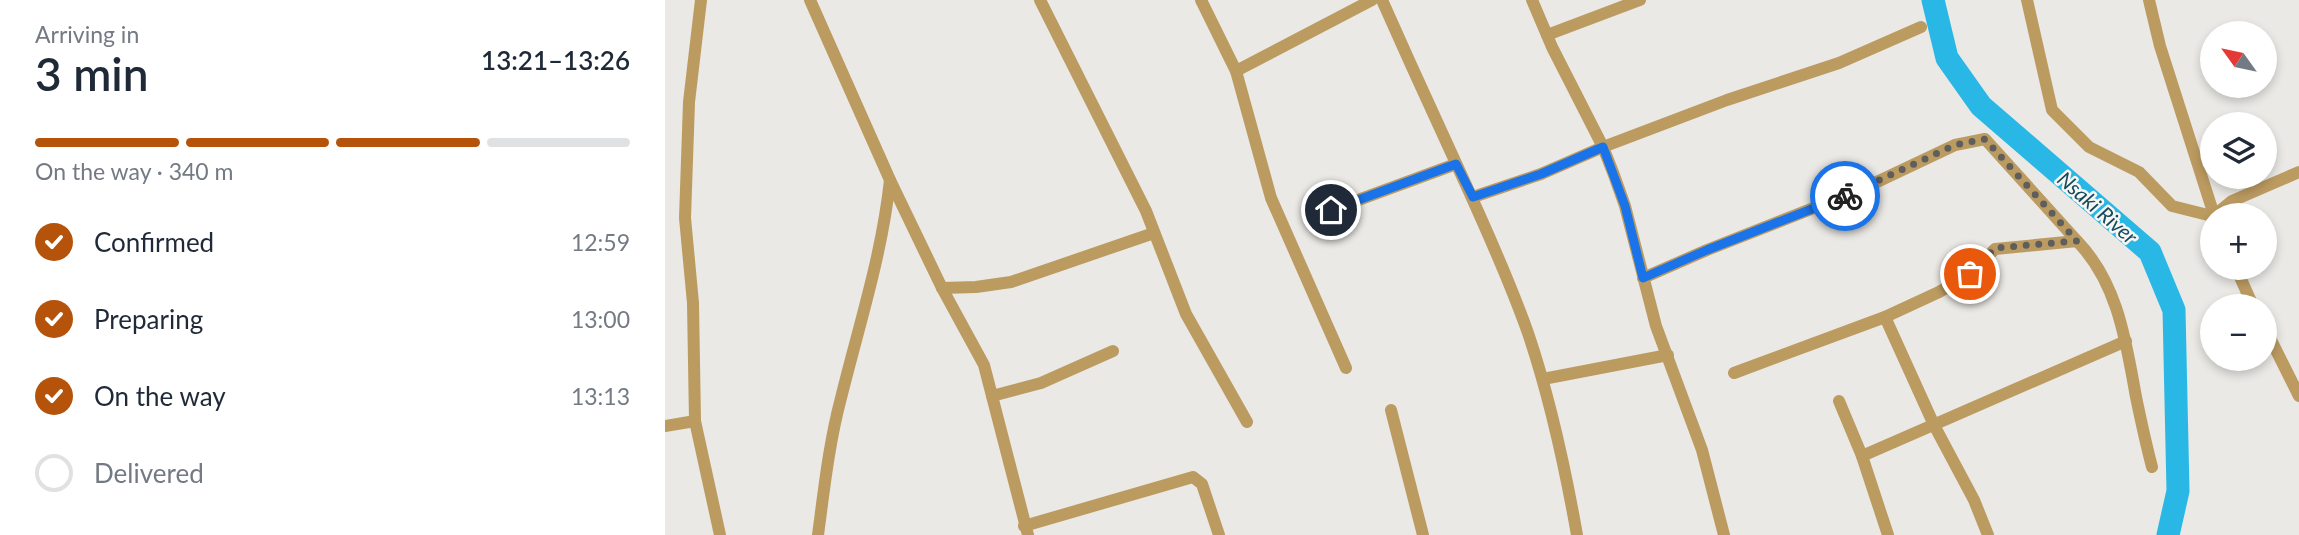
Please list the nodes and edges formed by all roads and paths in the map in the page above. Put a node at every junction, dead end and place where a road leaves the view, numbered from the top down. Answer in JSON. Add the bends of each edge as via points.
{"nodes":[{"id":1,"x":701,"y":0,"type":"edge"},
{"id":2,"x":810,"y":0,"type":"edge"},
{"id":3,"x":1040,"y":0,"type":"edge"},
{"id":4,"x":1201,"y":0,"type":"edge"},
{"id":5,"x":1372,"y":0,"type":"edge"},
{"id":6,"x":1382,"y":0,"type":"edge"},
{"id":7,"x":1532,"y":0,"type":"edge"},
{"id":8,"x":2027,"y":0,"type":"edge"},
{"id":9,"x":2149,"y":0,"type":"edge"},
{"id":10,"x":1636,"y":1,"type":"edge"},
{"id":11,"x":1921,"y":27,"type":"dead end"},
{"id":12,"x":1547,"y":35,"type":"junction"},
{"id":13,"x":1236,"y":71,"type":"junction"},
{"id":14,"x":1603,"y":147,"type":"junction"},
{"id":15,"x":1456,"y":164,"type":"junction"},
{"id":16,"x":2299,"y":172,"type":"edge"},
{"id":17,"x":890,"y":180,"type":"junction"},
{"id":18,"x":1473,"y":197,"type":"junction"},
{"id":19,"x":2210,"y":203,"type":"edge"},
{"id":20,"x":2229,"y":203,"type":"edge"},
{"id":21,"x":1331,"y":210,"type":"dead end"},
{"id":22,"x":2200,"y":212,"type":"edge"},
{"id":23,"x":1154,"y":233,"type":"junction"},
{"id":24,"x":2077,"y":241,"type":"junction"},
{"id":25,"x":1643,"y":278,"type":"junction"},
{"id":26,"x":942,"y":288,"type":"junction"},
{"id":27,"x":1885,"y":317,"type":"junction"},
{"id":28,"x":2126,"y":341,"type":"junction"},
{"id":29,"x":1113,"y":351,"type":"dead end"},
{"id":30,"x":2277,"y":352,"type":"edge"},
{"id":31,"x":1668,"y":355,"type":"junction"},
{"id":32,"x":1346,"y":368,"type":"dead end"},
{"id":33,"x":1734,"y":373,"type":"dead end"},
{"id":34,"x":1543,"y":379,"type":"junction"},
{"id":35,"x":2299,"y":396,"type":"edge"},
{"id":36,"x":992,"y":397,"type":"junction"},
{"id":37,"x":1839,"y":401,"type":"dead end"},
{"id":38,"x":1391,"y":410,"type":"dead end"},
{"id":39,"x":695,"y":421,"type":"junction"},
{"id":40,"x":1247,"y":422,"type":"dead end"},
{"id":41,"x":1934,"y":425,"type":"junction"},
{"id":42,"x":665,"y":426,"type":"edge"},
{"id":43,"x":1862,"y":456,"type":"junction"},
{"id":44,"x":2152,"y":467,"type":"dead end"},
{"id":45,"x":1026,"y":531,"type":"edge"},
{"id":46,"x":720,"y":535,"type":"edge"},
{"id":47,"x":818,"y":535,"type":"edge"},
{"id":48,"x":1219,"y":535,"type":"edge"},
{"id":49,"x":1423,"y":535,"type":"edge"},
{"id":50,"x":1577,"y":535,"type":"edge"},
{"id":51,"x":1724,"y":535,"type":"edge"},
{"id":52,"x":1888,"y":535,"type":"edge"},
{"id":53,"x":1989,"y":535,"type":"edge"}],
"edges":[{"from":1,"to":39,"type":"street","via":[[689,102],[685,218],[693,303]]},
{"from":2,"to":17,"type":"street"},
{"from":3,"to":23,"type":"street"},
{"from":4,"to":13,"type":"street"},
{"from":5,"to":13,"type":"street"},
{"from":6,"to":15,"type":"street"},
{"from":7,"to":12,"type":"street"},
{"from":8,"to":22,"type":"street","via":[[2052,110],[2089,148],[2139,172],[2172,206]]},
{"from":9,"to":19,"type":"street"},
{"from":10,"to":12,"type":"street"},
{"from":11,"to":14,"type":"street","via":[[1839,63]]},
{"from":12,"to":14,"type":"street"},
{"from":13,"to":32,"type":"street","via":[[1271,198]]},
{"from":14,"to":18,"type":"street"},
{"from":14,"to":25,"type":"street","via":[[1625,206]]},
{"from":15,"to":18,"type":"street"},
{"from":15,"to":21,"type":"street"},
{"from":16,"to":20,"type":"street"},
{"from":17,"to":26,"type":"street"},
{"from":17,"to":47,"type":"street","via":[[877,261],[840,401]]},
{"from":18,"to":34,"type":"street"},
{"from":23,"to":26,"type":"street","via":[[1011,282]]},
{"from":23,"to":40,"type":"street","via":[[1186,314]]},
{"from":24,"to":25,"type":"street","via":[[1985,139],[1955,145],[1862,189]]},
{"from":24,"to":27,"type":"street","via":[[1995,248],[1970,274]]},
{"from":24,"to":28,"type":"street","via":[[2092,257],[2110,291]]},
{"from":25,"to":31,"type":"street"},
{"from":26,"to":36,"type":"street","via":[[985,365]]},
{"from":27,"to":33,"type":"street"},
{"from":27,"to":41,"type":"street"},
{"from":28,"to":41,"type":"street"},
{"from":28,"to":44,"type":"street"},
{"from":29,"to":36,"type":"street","via":[[1041,383]]},
{"from":30,"to":35,"type":"street"},
{"from":31,"to":34,"type":"street"},
{"from":31,"to":51,"type":"street","via":[[1702,450]]},
{"from":34,"to":50,"type":"street"},
{"from":36,"to":45,"type":"street"},
{"from":37,"to":43,"type":"street"},
{"from":38,"to":49,"type":"street"},
{"from":39,"to":42,"type":"street"},
{"from":39,"to":46,"type":"street"},
{"from":41,"to":43,"type":"street"},
{"from":41,"to":53,"type":"street"},
{"from":43,"to":52,"type":"street"},
{"from":45,"to":48,"type":"street","via":[[1193,477],[1202,484]]}]}
